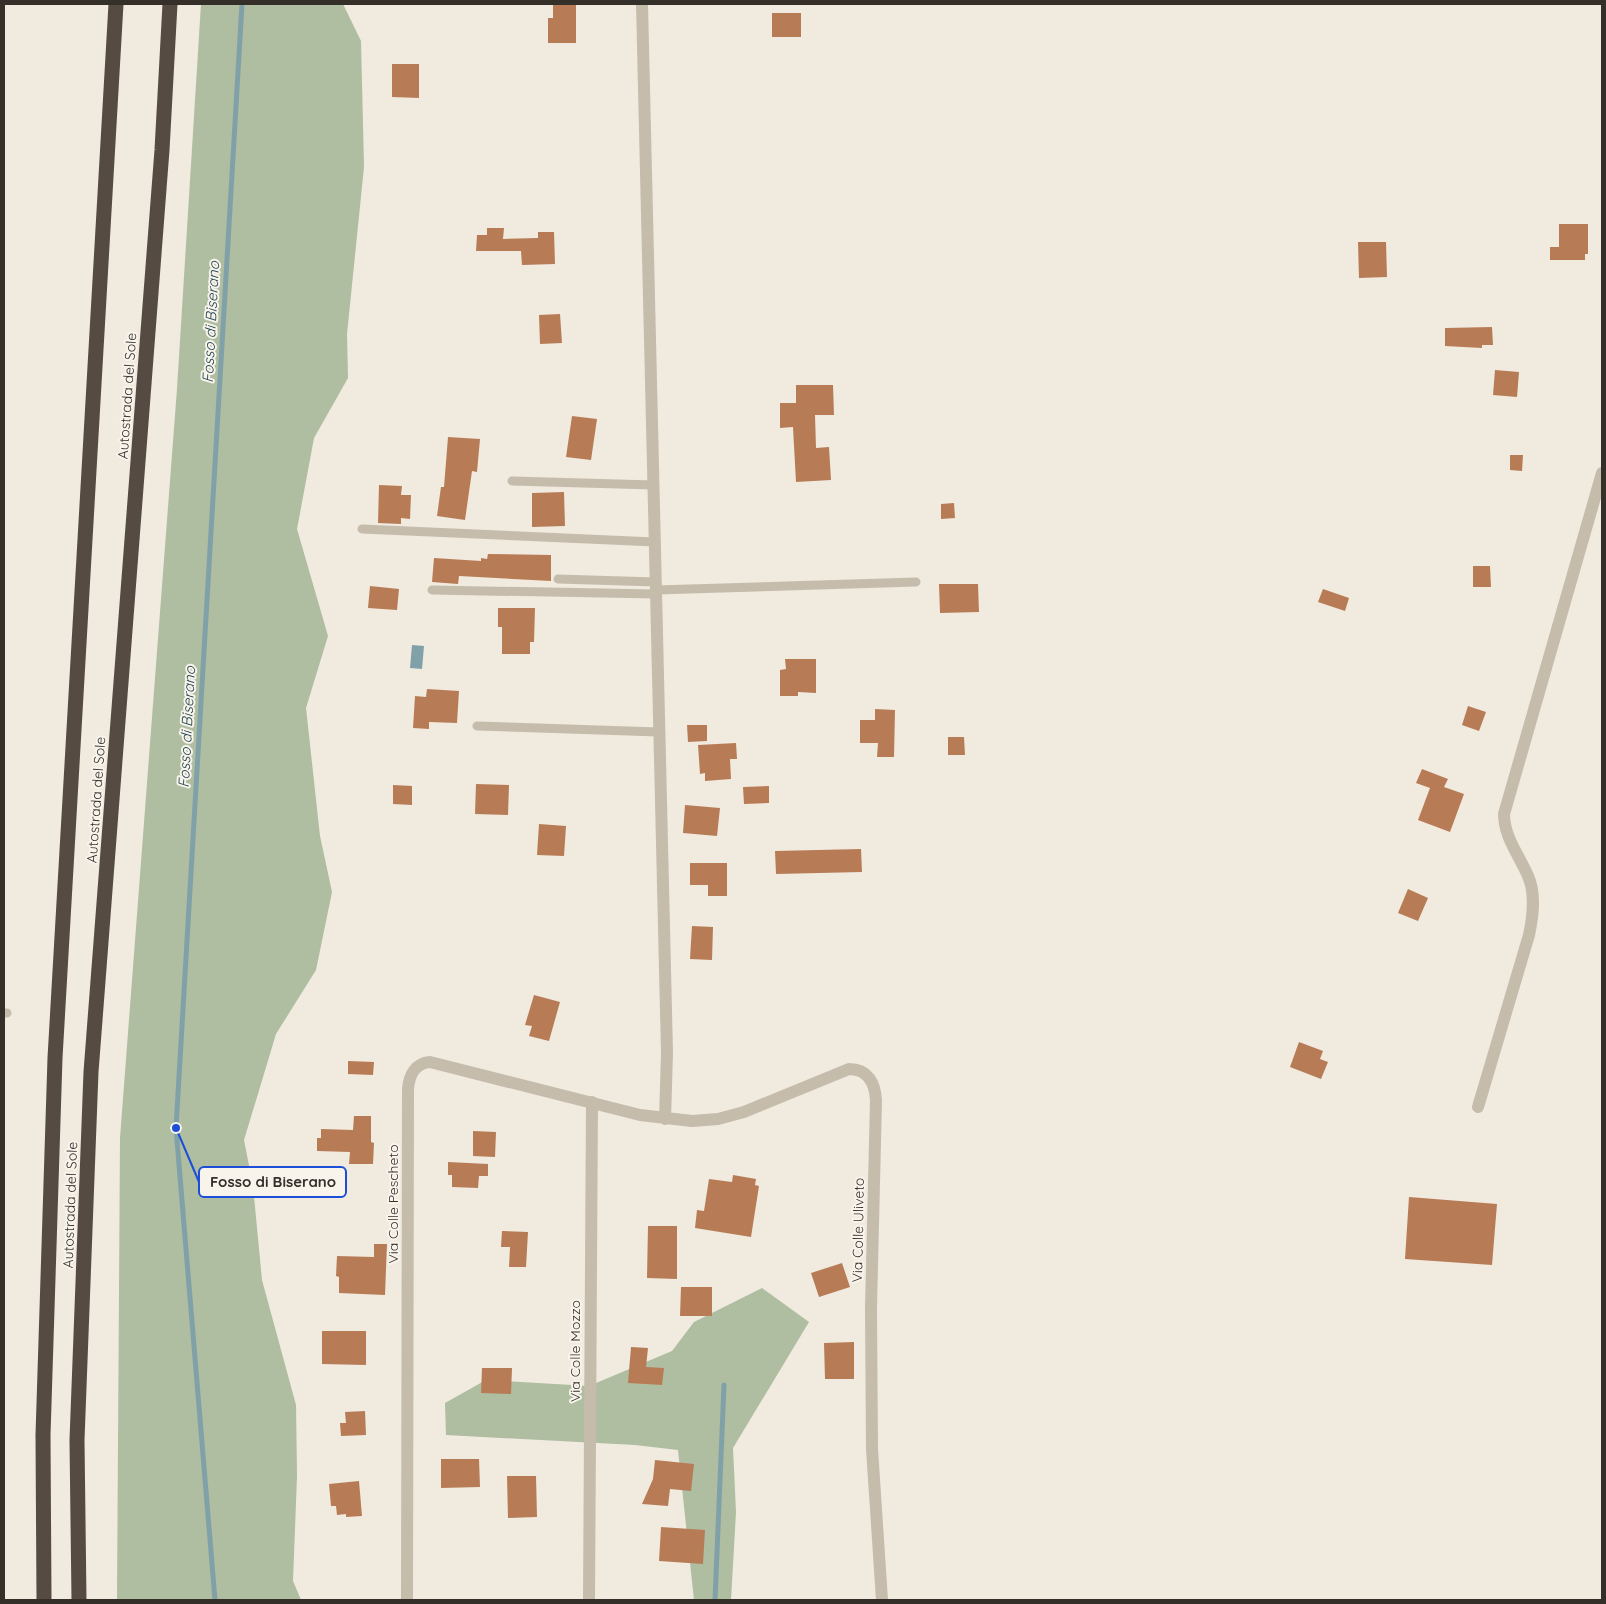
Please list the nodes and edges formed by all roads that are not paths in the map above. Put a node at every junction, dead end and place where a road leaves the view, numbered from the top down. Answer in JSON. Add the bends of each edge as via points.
{"nodes":[{"id":1,"x":116,"y":4,"type":"edge"},
{"id":2,"x":170,"y":4,"type":"edge"},
{"id":3,"x":642,"y":4,"type":"edge"},
{"id":4,"x":1602,"y":473,"type":"edge"},
{"id":5,"x":512,"y":481,"type":"dead end"},
{"id":6,"x":654,"y":485,"type":"junction"},
{"id":7,"x":362,"y":529,"type":"dead end"},
{"id":8,"x":655,"y":542,"type":"junction"},
{"id":9,"x":558,"y":579,"type":"dead end"},
{"id":10,"x":916,"y":582,"type":"dead end"},
{"id":11,"x":656,"y":589,"type":"junction"},
{"id":12,"x":432,"y":590,"type":"dead end"},
{"id":13,"x":477,"y":726,"type":"dead end"},
{"id":14,"x":659,"y":732,"type":"junction"},
{"id":15,"x":592,"y":1102,"type":"junction"},
{"id":16,"x":1478,"y":1107,"type":"dead end"},
{"id":17,"x":665,"y":1119,"type":"junction"},
{"id":18,"x":44,"y":1600,"type":"edge"},
{"id":19,"x":79,"y":1600,"type":"edge"},
{"id":20,"x":407,"y":1600,"type":"edge"},
{"id":21,"x":589,"y":1600,"type":"edge"},
{"id":22,"x":882,"y":1600,"type":"edge"}],
"edges":[{"from":1,"to":18,"type":"highway","name":"Autostrada del Sole","via":[[55,1058],[43,1435]]},
{"from":2,"to":19,"type":"highway","name":"Autostrada del Sole","via":[[162,150],[91,1072],[77,1440]]},
{"from":3,"to":6,"type":"street"},
{"from":4,"to":16,"type":"street","via":[[1506,807],[1506,833],[1531,887],[1532,917]]},
{"from":5,"to":6,"type":"lane"},
{"from":6,"to":8,"type":"street"},
{"from":7,"to":8,"type":"lane"},
{"from":8,"to":11,"type":"street"},
{"from":9,"to":11,"type":"lane"},
{"from":10,"to":11,"type":"lane"},
{"from":11,"to":12,"type":"lane"},
{"from":11,"to":14,"type":"street"},
{"from":13,"to":14,"type":"lane"},
{"from":14,"to":17,"type":"street","via":[[667,1053]]},
{"from":15,"to":17,"type":"street","name":"Via Colle Pescheto"},
{"from":15,"to":20,"type":"street","name":"Via Colle Pescheto","via":[[434,1063],[422,1064],[410,1078]]},
{"from":15,"to":21,"type":"street","name":"Via Colle Mozzo"},
{"from":17,"to":22,"type":"street","name":"Via Colle Uliveto","via":[[705,1121],[744,1112],[849,1069],[863,1072],[872,1080],[876,1100],[871,1308],[872,1449]]}]}
